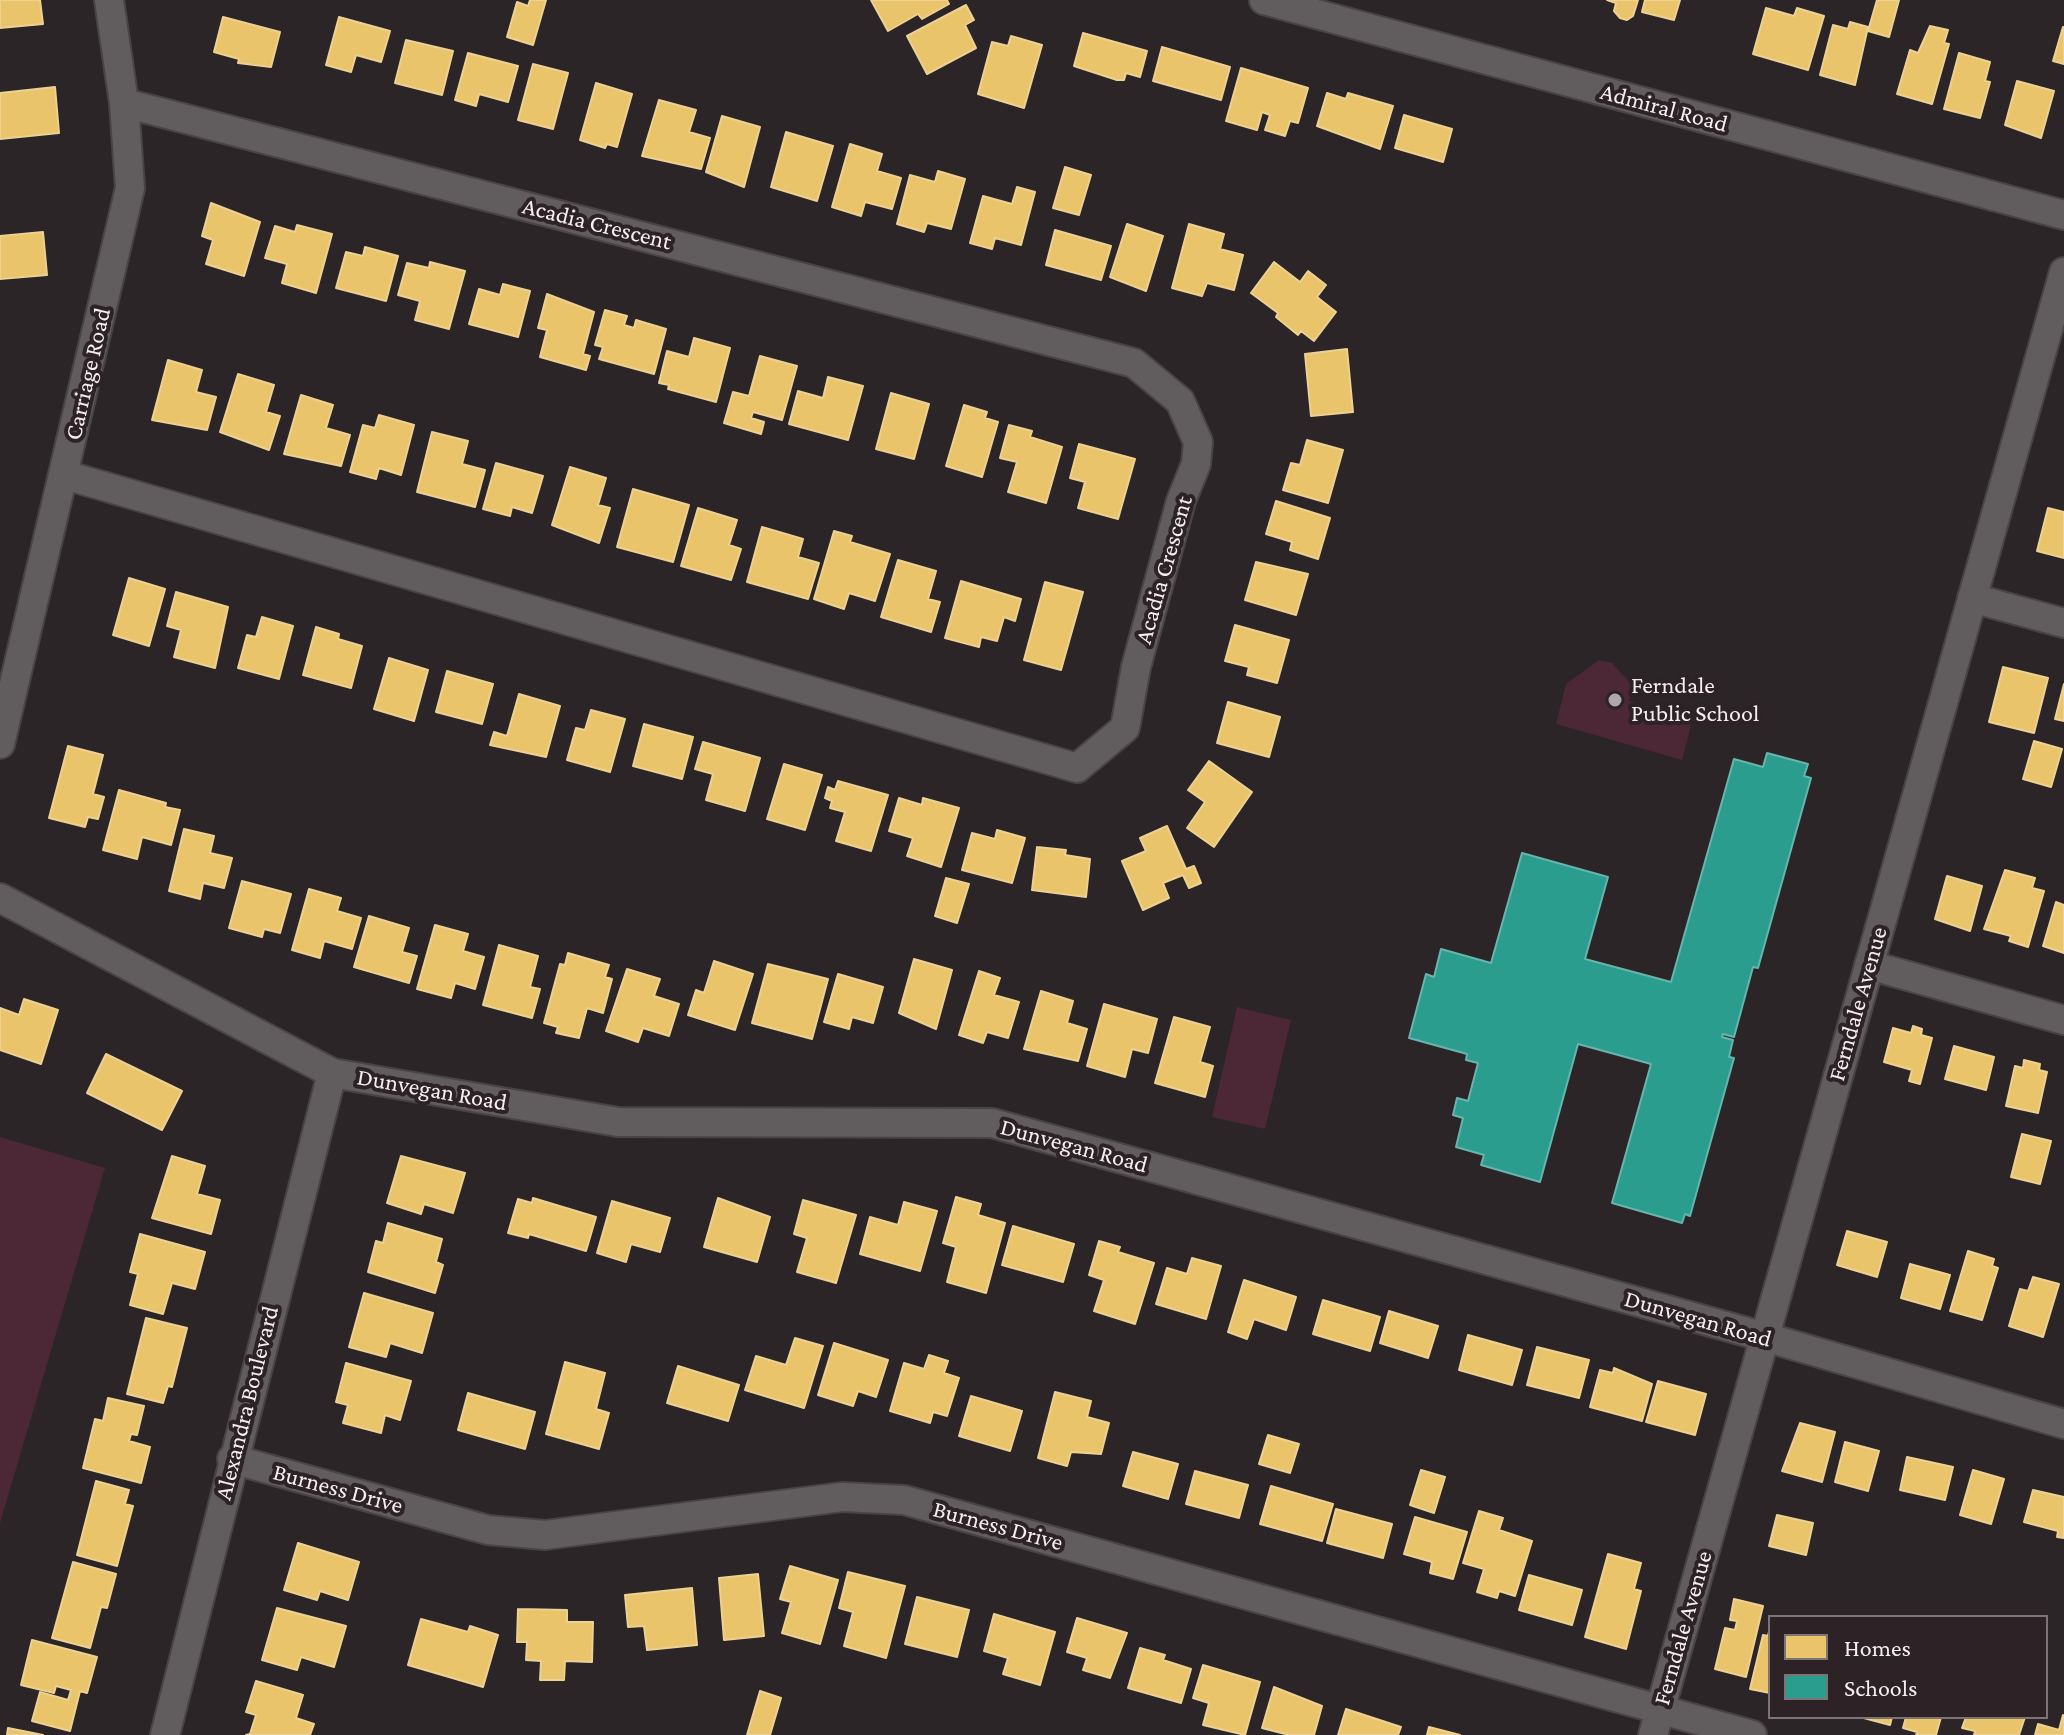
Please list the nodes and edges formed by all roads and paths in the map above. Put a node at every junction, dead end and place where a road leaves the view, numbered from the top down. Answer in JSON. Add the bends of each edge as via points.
{"nodes":[{"id":1,"x":109,"y":0,"type":"edge"},
{"id":2,"x":1264,"y":0,"type":"edge"},
{"id":3,"x":124,"y":103,"type":"junction"},
{"id":4,"x":2064,"y":215,"type":"edge"},
{"id":5,"x":2064,"y":272,"type":"edge"},
{"id":6,"x":65,"y":475,"type":"junction"},
{"id":7,"x":1972,"y":598,"type":"junction"},
{"id":8,"x":2064,"y":623,"type":"edge"},
{"id":9,"x":0,"y":744,"type":"edge"},
{"id":10,"x":0,"y":898,"type":"edge"},
{"id":11,"x":1869,"y":965,"type":"junction"},
{"id":12,"x":2064,"y":1020,"type":"edge"},
{"id":13,"x":332,"y":1073,"type":"junction"},
{"id":14,"x":1765,"y":1337,"type":"junction"},
{"id":15,"x":2064,"y":1424,"type":"edge"},
{"id":16,"x":232,"y":1459,"type":"junction"},
{"id":17,"x":1657,"y":1722,"type":"edge"},
{"id":18,"x":165,"y":1735,"type":"edge"},
{"id":19,"x":1752,"y":1735,"type":"edge"}],
"edges":[{"from":1,"to":3,"type":"street","name":"Carriage Road"},
{"from":2,"to":4,"type":"street","name":"Admiral Road"},
{"from":3,"to":6,"type":"street","name":"Carriage Road","via":[[130,188]]},
{"from":3,"to":6,"type":"street","name":"Acadia Crescent","via":[[1134,363],[1180,401],[1198,442],[1196,464],[1136,667],[1125,728],[1077,768]]},
{"from":5,"to":7,"type":"street","name":"Ferndale Avenue"},
{"from":6,"to":9,"type":"street","name":"Carriage Road"},
{"from":7,"to":8,"type":"street"},
{"from":7,"to":11,"type":"street","name":"Ferndale Avenue"},
{"from":10,"to":13,"type":"street","name":"Dunvegan Road"},
{"from":11,"to":12,"type":"street"},
{"from":11,"to":14,"type":"street","name":"Ferndale Avenue"},
{"from":13,"to":14,"type":"street","name":"Dunvegan Road","via":[[618,1122],[992,1123]]},
{"from":13,"to":16,"type":"street","name":"Alexandra Boulevard"},
{"from":14,"to":15,"type":"street","name":"Dunvegan Road"},
{"from":14,"to":17,"type":"street","name":"Ferndale Avenue"},
{"from":16,"to":17,"type":"street","name":"Burness Drive","via":[[488,1530],[545,1535],[842,1497],[904,1500]]},
{"from":16,"to":18,"type":"street","name":"Alexandra Boulevard"},
{"from":17,"to":19,"type":"street","name":"Burness Drive"}]}
